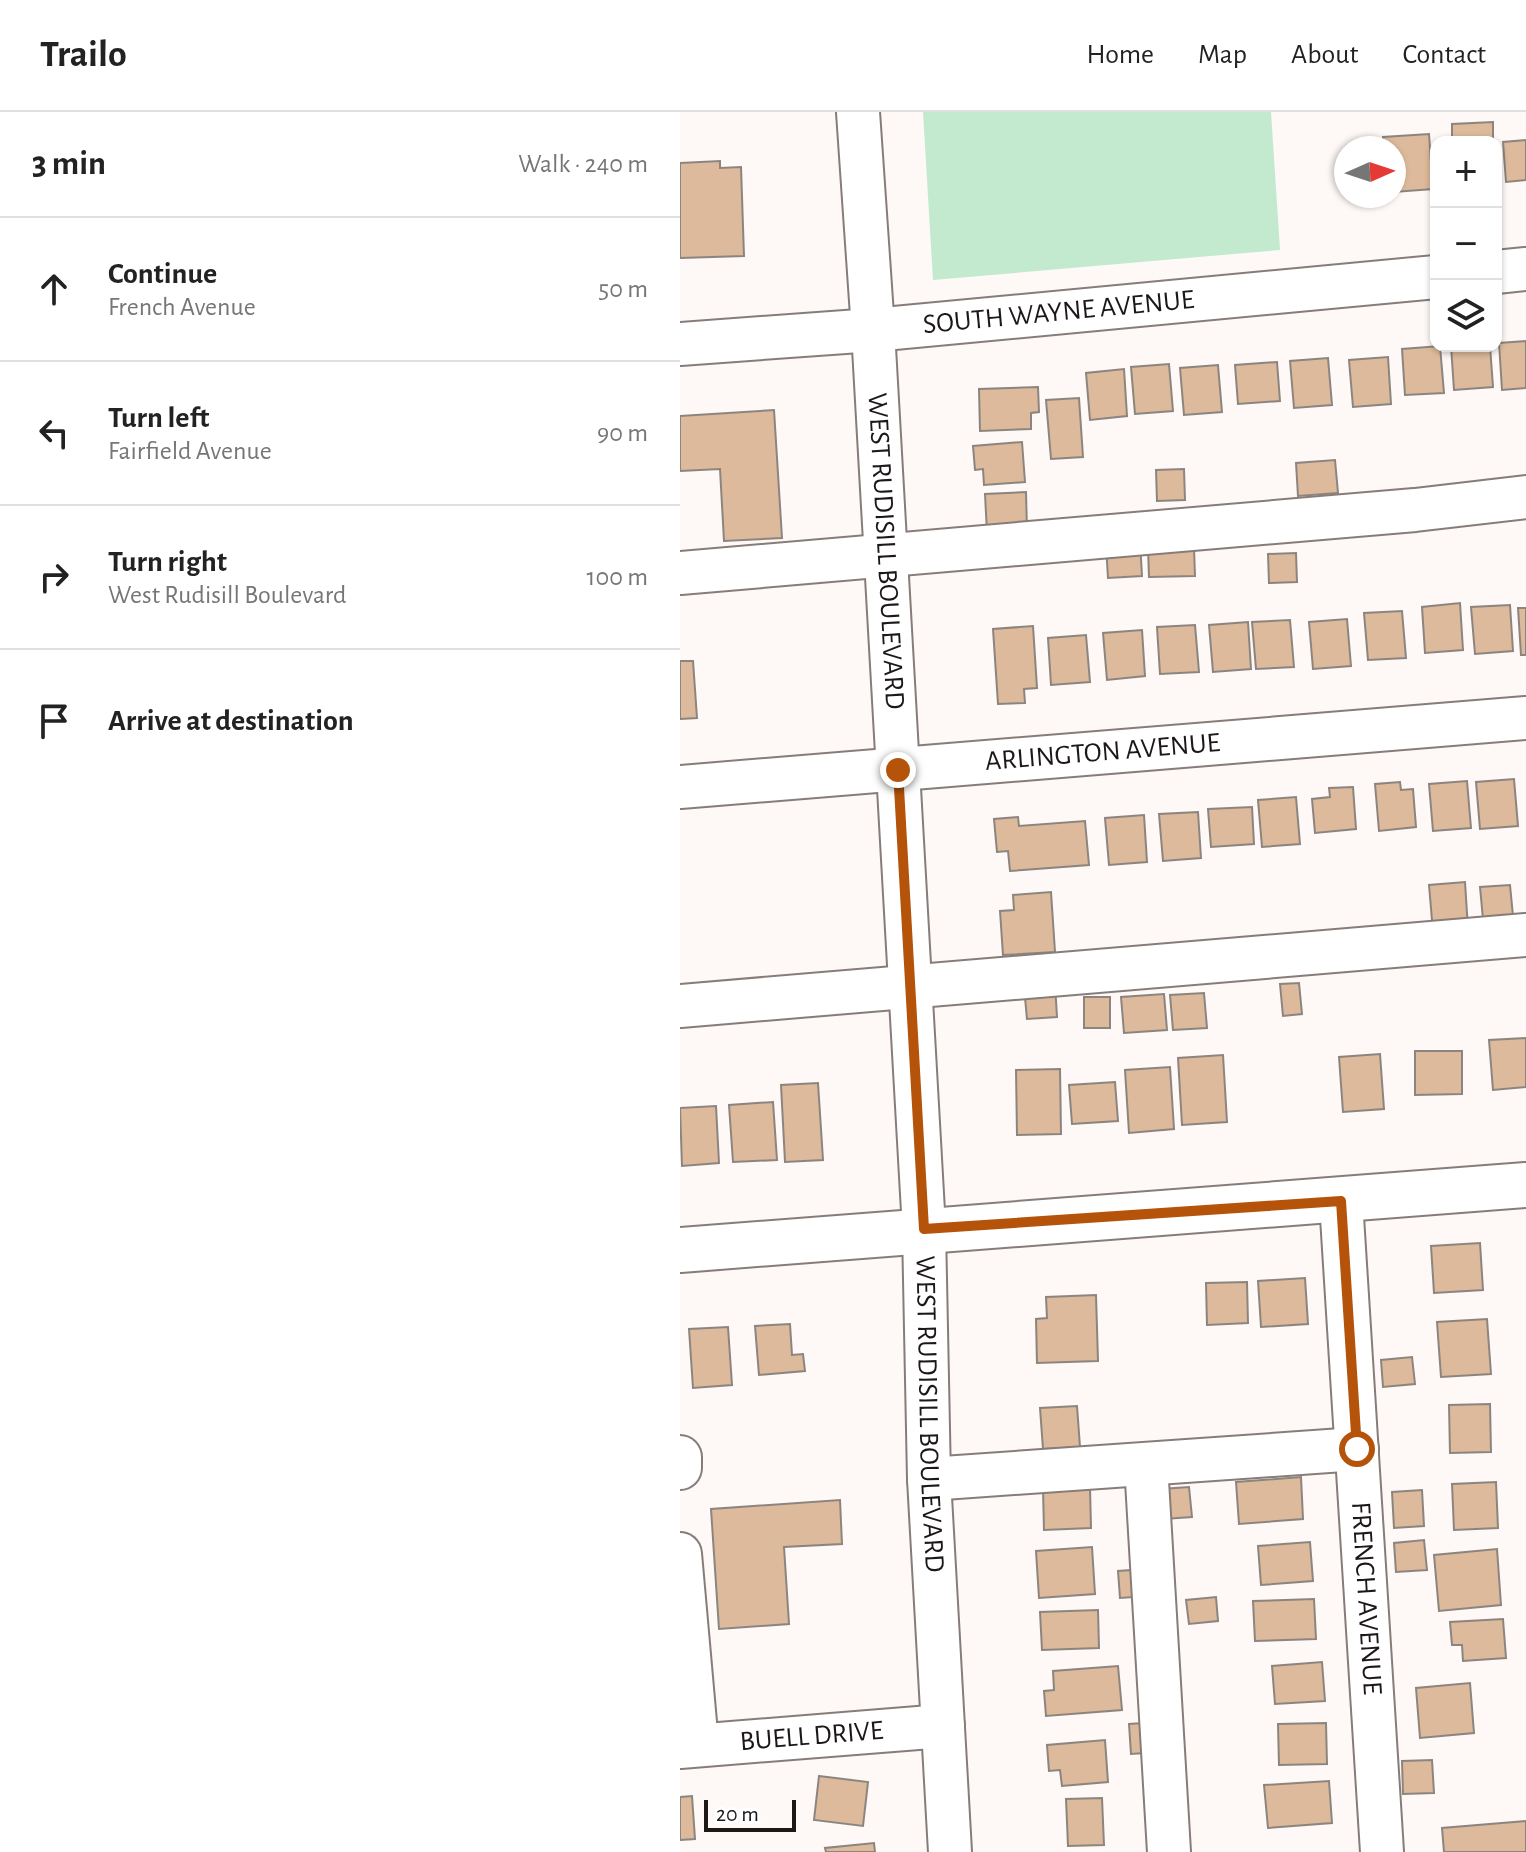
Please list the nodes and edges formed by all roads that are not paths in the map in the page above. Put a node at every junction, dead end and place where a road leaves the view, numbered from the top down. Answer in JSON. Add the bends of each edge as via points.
{"nodes":[{"id":1,"x":858,"y":112,"type":"edge"},
{"id":2,"x":1526,"y":269,"type":"edge"},
{"id":3,"x":1502,"y":271,"type":"edge"},
{"id":4,"x":1430,"y":278,"type":"edge"},
{"id":5,"x":873,"y":330,"type":"junction"},
{"id":6,"x":680,"y":344,"type":"edge"},
{"id":7,"x":1526,"y":497,"type":"edge"},
{"id":8,"x":885,"y":556,"type":"junction"},
{"id":9,"x":680,"y":573,"type":"edge"},
{"id":10,"x":1526,"y":718,"type":"edge"},
{"id":11,"x":898,"y":770,"type":"junction"},
{"id":12,"x":680,"y":787,"type":"edge"},
{"id":13,"x":1526,"y":935,"type":"edge"},
{"id":14,"x":910,"y":987,"type":"junction"},
{"id":15,"x":680,"y":1006,"type":"edge"},
{"id":16,"x":1526,"y":1185,"type":"edge"},
{"id":17,"x":1341,"y":1201,"type":"junction"},
{"id":18,"x":924,"y":1229,"type":"junction"},
{"id":19,"x":680,"y":1250,"type":"edge"},
{"id":20,"x":1357,"y":1449,"type":"junction"},
{"id":21,"x":680,"y":1457,"type":"edge"},
{"id":22,"x":1146,"y":1464,"type":"junction"},
{"id":23,"x":680,"y":1468,"type":"edge"},
{"id":24,"x":929,"y":1479,"type":"junction"},
{"id":25,"x":680,"y":1554,"type":"edge"},
{"id":26,"x":943,"y":1726,"type":"junction"},
{"id":27,"x":689,"y":1746,"type":"edge"},
{"id":28,"x":950,"y":1852,"type":"edge"},
{"id":29,"x":1169,"y":1852,"type":"edge"},
{"id":30,"x":1382,"y":1852,"type":"edge"}],
"edges":[{"from":1,"to":5,"type":"street","name":"WEST RUDISILL BOULEVARD"},
{"from":2,"to":3,"type":"street"},
{"from":4,"to":5,"type":"street","name":"SOUTH WAYNE AVENUE"},
{"from":5,"to":6,"type":"street","name":"SOUTH WAYNE AVENUE"},
{"from":5,"to":8,"type":"street","name":"WEST RUDISILL BOULEVARD"},
{"from":7,"to":8,"type":"street"},
{"from":8,"to":9,"type":"street"},
{"from":8,"to":11,"type":"street","name":"WEST RUDISILL BOULEVARD"},
{"from":10,"to":11,"type":"street","name":"ARLINGTON AVENUE"},
{"from":11,"to":12,"type":"street","name":"ARLINGTON AVENUE"},
{"from":11,"to":14,"type":"street","name":"WEST RUDISILL BOULEVARD"},
{"from":13,"to":14,"type":"street"},
{"from":14,"to":15,"type":"street"},
{"from":14,"to":18,"type":"street","name":"WEST RUDISILL BOULEVARD"},
{"from":16,"to":17,"type":"main road"},
{"from":17,"to":18,"type":"main road"},
{"from":17,"to":20,"type":"street","name":"FRENCH AVENUE"},
{"from":18,"to":19,"type":"main road"},
{"from":18,"to":24,"type":"street","name":"WEST RUDISILL BOULEVARD"},
{"from":20,"to":22,"type":"street"},
{"from":20,"to":30,"type":"street","name":"FRENCH AVENUE"},
{"from":21,"to":23,"type":"street"},
{"from":22,"to":24,"type":"street"},
{"from":22,"to":29,"type":"street"},
{"from":24,"to":26,"type":"street","name":"WEST RUDISILL BOULEVARD"},
{"from":25,"to":27,"type":"street"},
{"from":26,"to":27,"type":"street","name":"BUELL DRIVE"},
{"from":26,"to":28,"type":"street","name":"WEST RUDISILL BOULEVARD"}]}
